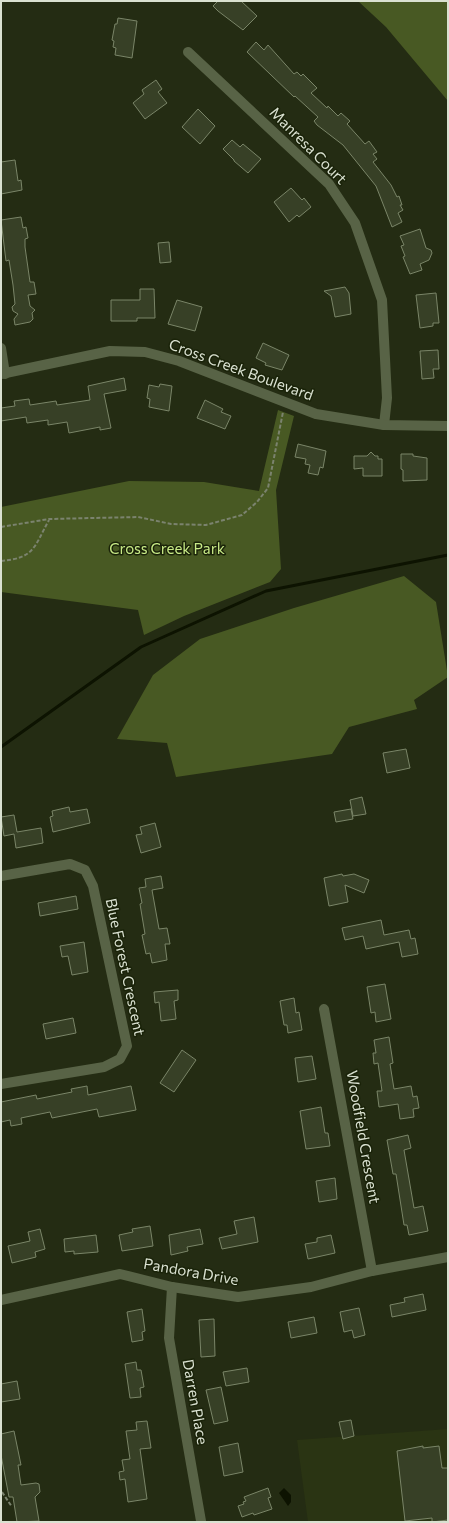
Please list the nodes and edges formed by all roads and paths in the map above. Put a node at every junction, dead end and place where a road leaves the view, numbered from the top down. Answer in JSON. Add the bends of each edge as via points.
{"nodes":[{"id":1,"x":188,"y":52,"type":"dead end"},
{"id":2,"x":1,"y":348,"type":"edge"},
{"id":3,"x":3,"y":374,"type":"edge"},
{"id":4,"x":285,"y":402,"type":"junction"},
{"id":5,"x":384,"y":425,"type":"junction"},
{"id":6,"x":448,"y":426,"type":"edge"},
{"id":7,"x":49,"y":519,"type":"junction"},
{"id":8,"x":1,"y":527,"type":"edge"},
{"id":9,"x":1,"y":561,"type":"edge"},
{"id":10,"x":1,"y":876,"type":"edge"},
{"id":11,"x":324,"y":1009,"type":"dead end"},
{"id":12,"x":1,"y":1084,"type":"edge"},
{"id":13,"x":448,"y":1257,"type":"edge"},
{"id":14,"x":372,"y":1271,"type":"junction"},
{"id":15,"x":172,"y":1287,"type":"junction"},
{"id":16,"x":1,"y":1300,"type":"edge"},
{"id":17,"x":2,"y":1492,"type":"edge"},
{"id":18,"x":12,"y":1506,"type":"dead end"},
{"id":19,"x":201,"y":1521,"type":"edge"}],
"edges":[{"from":1,"to":5,"type":"street","name":"Manresa Court","via":[[329,184],[355,223],[382,300],[387,398]]},
{"from":2,"to":3,"type":"street"},
{"from":3,"to":4,"type":"street","name":"Cross Creek Boulevard","via":[[110,351],[146,352],[179,361]]},
{"from":4,"to":5,"type":"street","name":"Cross Creek Boulevard","via":[[316,414]]},
{"from":4,"to":7,"type":"path","via":[[268,488],[242,515],[206,525],[171,524],[138,517]]},
{"from":5,"to":6,"type":"street","name":"Cross Creek Boulevard"},
{"from":7,"to":8,"type":"path"},
{"from":7,"to":9,"type":"path","via":[[32,552],[18,560]]},
{"from":10,"to":12,"type":"street","name":"Blue Forest Crescent","via":[[70,864],[85,870],[93,886],[127,1046],[120,1059],[104,1067]]},
{"from":11,"to":14,"type":"street","name":"Woodfield Crescent"},
{"from":13,"to":14,"type":"street","name":"Pandora Drive"},
{"from":14,"to":15,"type":"street","name":"Pandora Drive","via":[[311,1287],[238,1297]]},
{"from":15,"to":16,"type":"street","name":"Pandora Drive","via":[[120,1274]]},
{"from":15,"to":19,"type":"street","name":"Darren Place","via":[[169,1338]]},
{"from":17,"to":18,"type":"path"}]}
